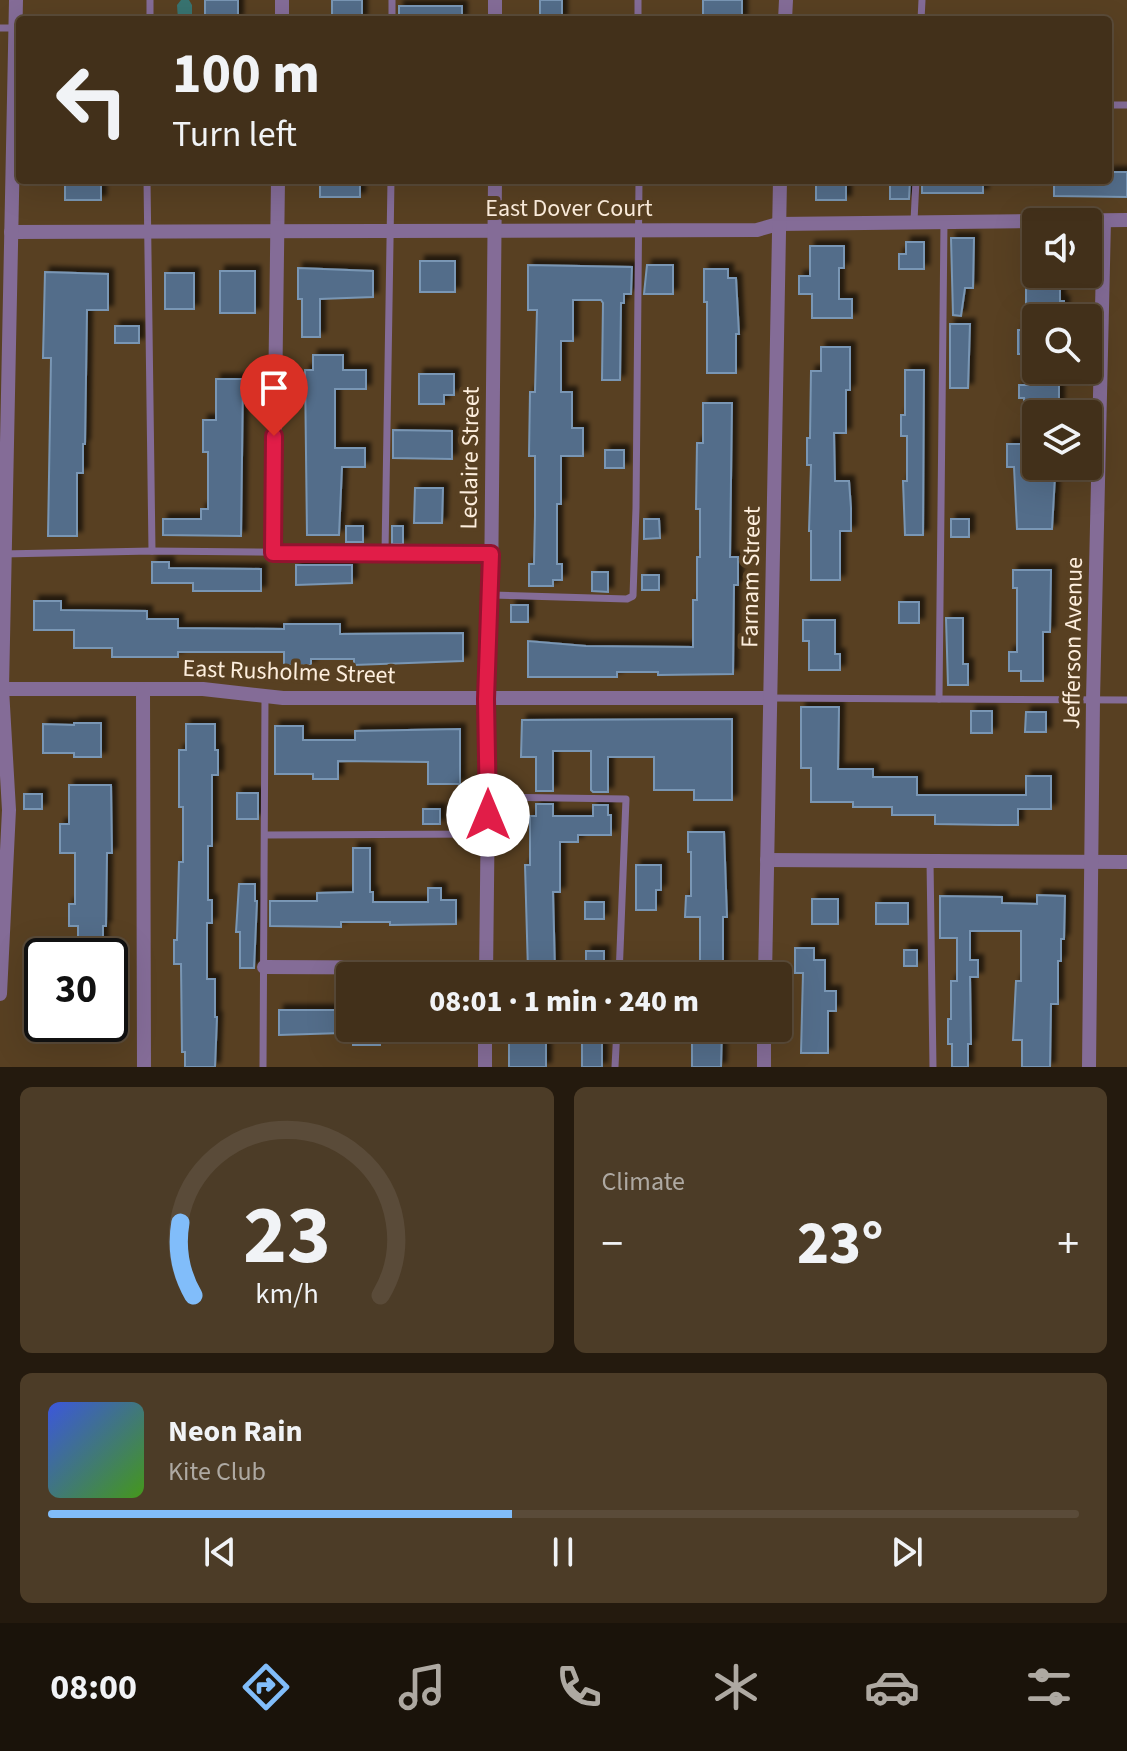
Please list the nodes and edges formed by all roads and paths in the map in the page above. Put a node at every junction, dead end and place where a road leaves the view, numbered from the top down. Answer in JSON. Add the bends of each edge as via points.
{"nodes":[{"id":1,"x":16,"y":0,"type":"edge"},
{"id":2,"x":8,"y":28,"type":"edge"},
{"id":3,"x":6,"y":156,"type":"edge"},
{"id":4,"x":147,"y":184,"type":"edge"},
{"id":5,"x":278,"y":184,"type":"edge"},
{"id":6,"x":391,"y":184,"type":"edge"},
{"id":7,"x":495,"y":184,"type":"edge"},
{"id":8,"x":639,"y":184,"type":"edge"},
{"id":9,"x":780,"y":184,"type":"edge"},
{"id":10,"x":916,"y":184,"type":"edge"},
{"id":11,"x":1127,"y":220,"type":"edge"},
{"id":12,"x":914,"y":221,"type":"junction"},
{"id":13,"x":1104,"y":221,"type":"junction"},
{"id":14,"x":944,"y":222,"type":"junction"},
{"id":15,"x":778,"y":224,"type":"junction"},
{"id":16,"x":639,"y":229,"type":"junction"},
{"id":17,"x":147,"y":231,"type":"junction"},
{"id":18,"x":391,"y":231,"type":"junction"},
{"id":19,"x":495,"y":231,"type":"junction"},
{"id":20,"x":11,"y":232,"type":"junction"},
{"id":21,"x":277,"y":232,"type":"junction"},
{"id":22,"x":5,"y":295,"type":"edge"},
{"id":23,"x":3,"y":436,"type":"edge"},
{"id":24,"x":152,"y":551,"type":"junction"},
{"id":25,"x":273,"y":553,"type":"junction"},
{"id":26,"x":385,"y":553,"type":"junction"},
{"id":27,"x":2,"y":554,"type":"edge"},
{"id":28,"x":491,"y":554,"type":"junction"},
{"id":29,"x":491,"y":595,"type":"junction"},
{"id":30,"x":1,"y":689,"type":"edge"},
{"id":31,"x":143,"y":690,"type":"junction"},
{"id":32,"x":265,"y":695,"type":"junction"},
{"id":33,"x":769,"y":698,"type":"junction"},
{"id":34,"x":486,"y":699,"type":"junction"},
{"id":35,"x":939,"y":699,"type":"junction"},
{"id":36,"x":1093,"y":700,"type":"junction"},
{"id":37,"x":1127,"y":700,"type":"edge"},
{"id":38,"x":488,"y":797,"type":"junction"},
{"id":39,"x":4,"y":810,"type":"edge"},
{"id":40,"x":488,"y":834,"type":"junction"},
{"id":41,"x":266,"y":835,"type":"junction"},
{"id":42,"x":767,"y":860,"type":"junction"},
{"id":43,"x":930,"y":861,"type":"junction"},
{"id":44,"x":1092,"y":862,"type":"junction"},
{"id":45,"x":1127,"y":862,"type":"edge"},
{"id":46,"x":486,"y":962,"type":"edge"},
{"id":47,"x":620,"y":962,"type":"edge"},
{"id":48,"x":765,"y":962,"type":"edge"},
{"id":49,"x":264,"y":967,"type":"junction"},
{"id":50,"x":336,"y":969,"type":"edge"},
{"id":51,"x":0,"y":994,"type":"edge"},
{"id":52,"x":485,"y":1042,"type":"edge"},
{"id":53,"x":616,"y":1042,"type":"edge"},
{"id":54,"x":764,"y":1042,"type":"edge"},
{"id":55,"x":144,"y":1067,"type":"edge"},
{"id":56,"x":263,"y":1067,"type":"edge"},
{"id":57,"x":485,"y":1067,"type":"edge"},
{"id":58,"x":615,"y":1067,"type":"edge"},
{"id":59,"x":764,"y":1067,"type":"edge"},
{"id":60,"x":933,"y":1067,"type":"edge"},
{"id":61,"x":1089,"y":1067,"type":"edge"}],
"edges":[{"from":1,"to":2,"type":"street"},
{"from":2,"to":3,"type":"street"},
{"from":3,"to":20,"type":"street"},
{"from":4,"to":17,"type":"lane"},
{"from":5,"to":21,"type":"street"},
{"from":6,"to":18,"type":"lane"},
{"from":7,"to":19,"type":"street","name":"Leclaire Street"},
{"from":8,"to":16,"type":"lane"},
{"from":9,"to":15,"type":"street","name":"Farnam Street"},
{"from":10,"to":12,"type":"lane"},
{"from":11,"to":13,"type":"street","name":"East Dover Court"},
{"from":12,"to":14,"type":"street","name":"East Dover Court"},
{"from":12,"to":15,"type":"street","name":"East Dover Court"},
{"from":13,"to":14,"type":"street","name":"East Dover Court"},
{"from":13,"to":36,"type":"street","name":"Jefferson Avenue"},
{"from":14,"to":35,"type":"lane"},
{"from":15,"to":16,"type":"street","name":"East Dover Court","via":[[757,230]]},
{"from":15,"to":33,"type":"street","name":"Farnam Street"},
{"from":16,"to":19,"type":"street","name":"East Dover Court"},
{"from":16,"to":29,"type":"lane","via":[[633,596]]},
{"from":17,"to":20,"type":"street","name":"East Dover Court"},
{"from":17,"to":21,"type":"street","name":"East Dover Court"},
{"from":17,"to":24,"type":"lane"},
{"from":18,"to":19,"type":"street","name":"East Dover Court"},
{"from":18,"to":21,"type":"street","name":"East Dover Court"},
{"from":18,"to":26,"type":"lane"},
{"from":19,"to":28,"type":"street","name":"Leclaire Street"},
{"from":20,"to":22,"type":"street"},
{"from":21,"to":25,"type":"street"},
{"from":22,"to":23,"type":"street"},
{"from":23,"to":27,"type":"street"},
{"from":24,"to":25,"type":"lane"},
{"from":24,"to":27,"type":"lane"},
{"from":25,"to":26,"type":"lane"},
{"from":26,"to":28,"type":"lane"},
{"from":27,"to":30,"type":"street"},
{"from":28,"to":29,"type":"street","name":"Leclaire Street"},
{"from":29,"to":34,"type":"street","name":"Leclaire Street"},
{"from":30,"to":31,"type":"street","name":"East Rusholme Street"},
{"from":30,"to":39,"type":"street"},
{"from":31,"to":32,"type":"street","name":"East Rusholme Street"},
{"from":31,"to":55,"type":"street"},
{"from":32,"to":34,"type":"street","name":"East Rusholme Street"},
{"from":32,"to":41,"type":"lane"},
{"from":33,"to":34,"type":"street","name":"East Rusholme Street"},
{"from":33,"to":35,"type":"lane"},
{"from":33,"to":42,"type":"street","name":"Farnam Street"},
{"from":34,"to":38,"type":"street","name":"Leclaire Street"},
{"from":35,"to":36,"type":"lane"},
{"from":36,"to":37,"type":"lane"},
{"from":36,"to":44,"type":"street","name":"Jefferson Avenue"},
{"from":38,"to":40,"type":"street","name":"Leclaire Street"},
{"from":38,"to":47,"type":"lane","via":[[626,799]]},
{"from":39,"to":51,"type":"street"},
{"from":40,"to":41,"type":"lane"},
{"from":40,"to":46,"type":"street","name":"Leclaire Street"},
{"from":41,"to":49,"type":"lane"},
{"from":42,"to":43,"type":"street"},
{"from":42,"to":48,"type":"street","name":"Farnam Street"},
{"from":43,"to":44,"type":"street"},
{"from":43,"to":60,"type":"lane"},
{"from":44,"to":45,"type":"street"},
{"from":44,"to":61,"type":"street","name":"Jefferson Avenue"},
{"from":49,"to":50,"type":"street"},
{"from":49,"to":56,"type":"lane"},
{"from":52,"to":57,"type":"street"},
{"from":53,"to":58,"type":"lane"},
{"from":54,"to":59,"type":"street"}]}
